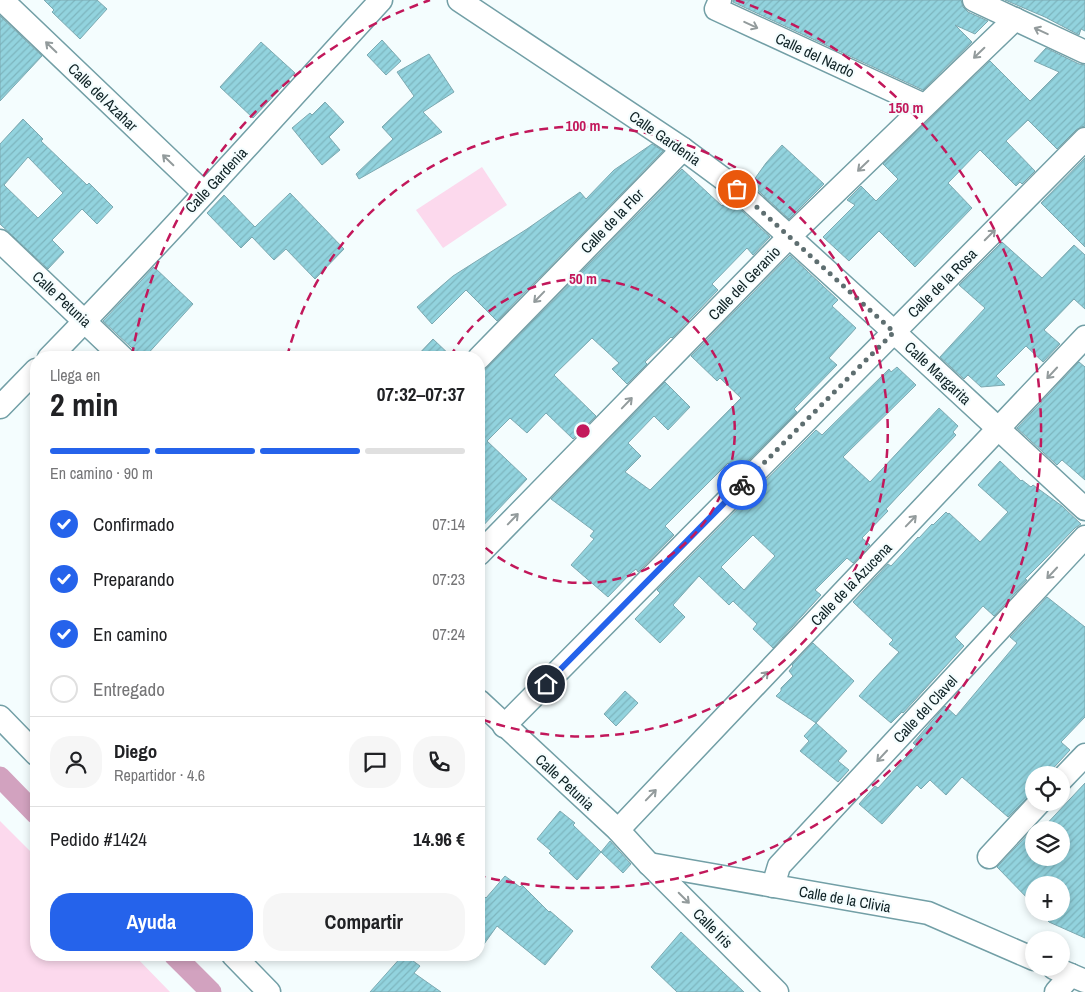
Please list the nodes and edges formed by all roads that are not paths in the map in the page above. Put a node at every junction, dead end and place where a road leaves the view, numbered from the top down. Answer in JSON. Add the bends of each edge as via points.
{"nodes":[{"id":1,"x":2,"y":0,"type":"edge"},
{"id":2,"x":381,"y":0,"type":"edge"},
{"id":3,"x":459,"y":0,"type":"edge"},
{"id":4,"x":720,"y":0,"type":"edge"},
{"id":5,"x":974,"y":0,"type":"edge"},
{"id":6,"x":1014,"y":19,"type":"junction"},
{"id":7,"x":1085,"y":52,"type":"edge"},
{"id":8,"x":924,"y":105,"type":"junction"},
{"id":9,"x":1085,"y":139,"type":"edge"},
{"id":10,"x":683,"y":149,"type":"junction"},
{"id":11,"x":204,"y":193,"type":"junction"},
{"id":12,"x":790,"y":236,"type":"junction"},
{"id":13,"x":0,"y":241,"type":"edge"},
{"id":14,"x":85,"y":321,"type":"junction"},
{"id":15,"x":894,"y":332,"type":"junction"},
{"id":16,"x":1085,"y":337,"type":"edge"},
{"id":17,"x":56,"y":351,"type":"edge"},
{"id":18,"x":116,"y":351,"type":"edge"},
{"id":19,"x":485,"y":352,"type":"edge"},
{"id":20,"x":30,"y":376,"type":"edge"},
{"id":21,"x":0,"y":407,"type":"edge"},
{"id":22,"x":998,"y":429,"type":"junction"},
{"id":23,"x":1085,"y":509,"type":"edge"},
{"id":24,"x":1085,"y":537,"type":"edge"},
{"id":25,"x":485,"y":548,"type":"edge"},
{"id":26,"x":485,"y":707,"type":"edge"},
{"id":27,"x":0,"y":717,"type":"edge"},
{"id":28,"x":504,"y":726,"type":"junction"},
{"id":29,"x":30,"y":748,"type":"edge"},
{"id":30,"x":1085,"y":754,"type":"edge"},
{"id":31,"x":1070,"y":770,"type":"edge"},
{"id":32,"x":1032,"y":811,"type":"edge"},
{"id":33,"x":618,"y":830,"type":"junction"},
{"id":34,"x":989,"y":857,"type":"dead end"},
{"id":35,"x":649,"y":864,"type":"junction"},
{"id":36,"x":773,"y":886,"type":"junction"},
{"id":37,"x":1025,"y":955,"type":"edge"},
{"id":38,"x":239,"y":961,"type":"edge"},
{"id":39,"x":1068,"y":976,"type":"edge"},
{"id":40,"x":269,"y":992,"type":"edge"},
{"id":41,"x":777,"y":992,"type":"edge"},
{"id":42,"x":1056,"y":992,"type":"edge"}],
"edges":[{"from":11,"to":1,"type":"street","name":"Calle del Azahar","one_way":true},
{"from":2,"to":11,"type":"street","name":"Calle Gardenia"},
{"from":3,"to":10,"type":"street","name":"Calle Gardenia"},
{"from":4,"to":8,"type":"street","name":"Calle del Nardo","one_way":true,"via":[[716,9]]},
{"from":5,"to":6,"type":"street"},
{"from":7,"to":6,"type":"street","one_way":true},
{"from":6,"to":8,"type":"street","name":"Calle del Geranio","one_way":true},
{"from":8,"to":12,"type":"street","name":"Calle del Geranio","one_way":true},
{"from":15,"to":9,"type":"street","name":"Calle de la Rosa","one_way":true},
{"from":10,"to":12,"type":"street","name":"Calle Gardenia","via":[[737,189]]},
{"from":10,"to":19,"type":"street","name":"Calle de la Flor","one_way":true},
{"from":11,"to":14,"type":"street","name":"Calle Gardenia"},
{"from":12,"to":15,"type":"street","name":"Calle Margarita"},
{"from":25,"to":12,"type":"street","name":"Calle del Geranio","one_way":true},
{"from":13,"to":14,"type":"street","name":"Calle Petunia"},
{"from":14,"to":17,"type":"street","name":"Calle Gardenia"},
{"from":14,"to":18,"type":"street","name":"Calle Petunia"},
{"from":15,"to":22,"type":"street","name":"Calle Margarita"},
{"from":15,"to":28,"type":"street","name":"Calle de la Rosa"},
{"from":16,"to":22,"type":"street","name":"Calle de la Azucena","one_way":true},
{"from":20,"to":21,"type":"street"},
{"from":22,"to":23,"type":"street","name":"Calle Margarita"},
{"from":33,"to":22,"type":"street","name":"Calle de la Azucena","one_way":true},
{"from":24,"to":36,"type":"street","name":"Calle del Clavel","one_way":true,"via":[[779,866]]},
{"from":26,"to":28,"type":"street","name":"Calle Petunia"},
{"from":27,"to":29,"type":"street"},
{"from":28,"to":33,"type":"street","name":"Calle Petunia"},
{"from":30,"to":31,"type":"street"},
{"from":32,"to":34,"type":"street"},
{"from":33,"to":35,"type":"street","name":"Calle Petunia"},
{"from":35,"to":36,"type":"street","name":"Calle de la Clivia"},
{"from":35,"to":41,"type":"street","name":"Calle Iris","one_way":true},
{"from":36,"to":37,"type":"street","name":"Calle de la Clivia","via":[[928,913]]},
{"from":38,"to":40,"type":"street"},
{"from":39,"to":42,"type":"street"}]}
